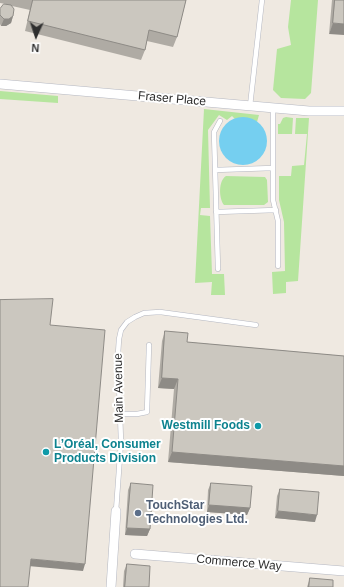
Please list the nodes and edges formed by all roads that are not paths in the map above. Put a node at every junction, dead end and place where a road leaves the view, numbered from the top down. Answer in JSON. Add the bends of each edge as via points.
{"nodes":[{"id":1,"x":262,"y":0,"type":"edge"},
{"id":2,"x":0,"y":84,"type":"edge"},
{"id":3,"x":250,"y":106,"type":"junction"},
{"id":4,"x":273,"y":108,"type":"junction"},
{"id":5,"x":344,"y":111,"type":"edge"},
{"id":6,"x":220,"y":121,"type":"dead end"},
{"id":7,"x":273,"y":168,"type":"junction"},
{"id":8,"x":215,"y":170,"type":"junction"},
{"id":9,"x":276,"y":210,"type":"junction"},
{"id":10,"x":216,"y":212,"type":"junction"},
{"id":11,"x":278,"y":266,"type":"dead end"},
{"id":12,"x":218,"y":269,"type":"dead end"},
{"id":13,"x":256,"y":325,"type":"dead end"},
{"id":14,"x":149,"y":345,"type":"dead end"},
{"id":15,"x":120,"y":414,"type":"junction"},
{"id":16,"x":116,"y":511,"type":"joint"},
{"id":17,"x":135,"y":554,"type":"dead end"},
{"id":18,"x":344,"y":571,"type":"edge"},
{"id":19,"x":111,"y":587,"type":"edge"}],
"edges":[{"from":1,"to":3,"type":"lane"},
{"from":2,"to":3,"type":"street","name":"Fraser Place"},
{"from":3,"to":4,"type":"street","name":"Fraser Place"},
{"from":4,"to":5,"type":"street","name":"Fraser Place"},
{"from":4,"to":7,"type":"lane"},
{"from":6,"to":8,"type":"lane","via":[[214,132]]},
{"from":7,"to":8,"type":"lane"},
{"from":7,"to":9,"type":"lane","via":[[273,200]]},
{"from":8,"to":10,"type":"lane"},
{"from":9,"to":10,"type":"lane"},
{"from":9,"to":11,"type":"lane"},
{"from":10,"to":12,"type":"lane"},
{"from":13,"to":15,"type":"lane","name":"Main Avenue","via":[[160,312],[144,313],[127,322],[119,338]]},
{"from":14,"to":15,"type":"lane","via":[[147,412]]},
{"from":15,"to":16,"type":"lane","name":"Main Avenue","via":[[121,442]]},
{"from":16,"to":19,"type":"street","name":"Main Avenue"},
{"from":17,"to":18,"type":"street","name":"Commerce Way"}]}
